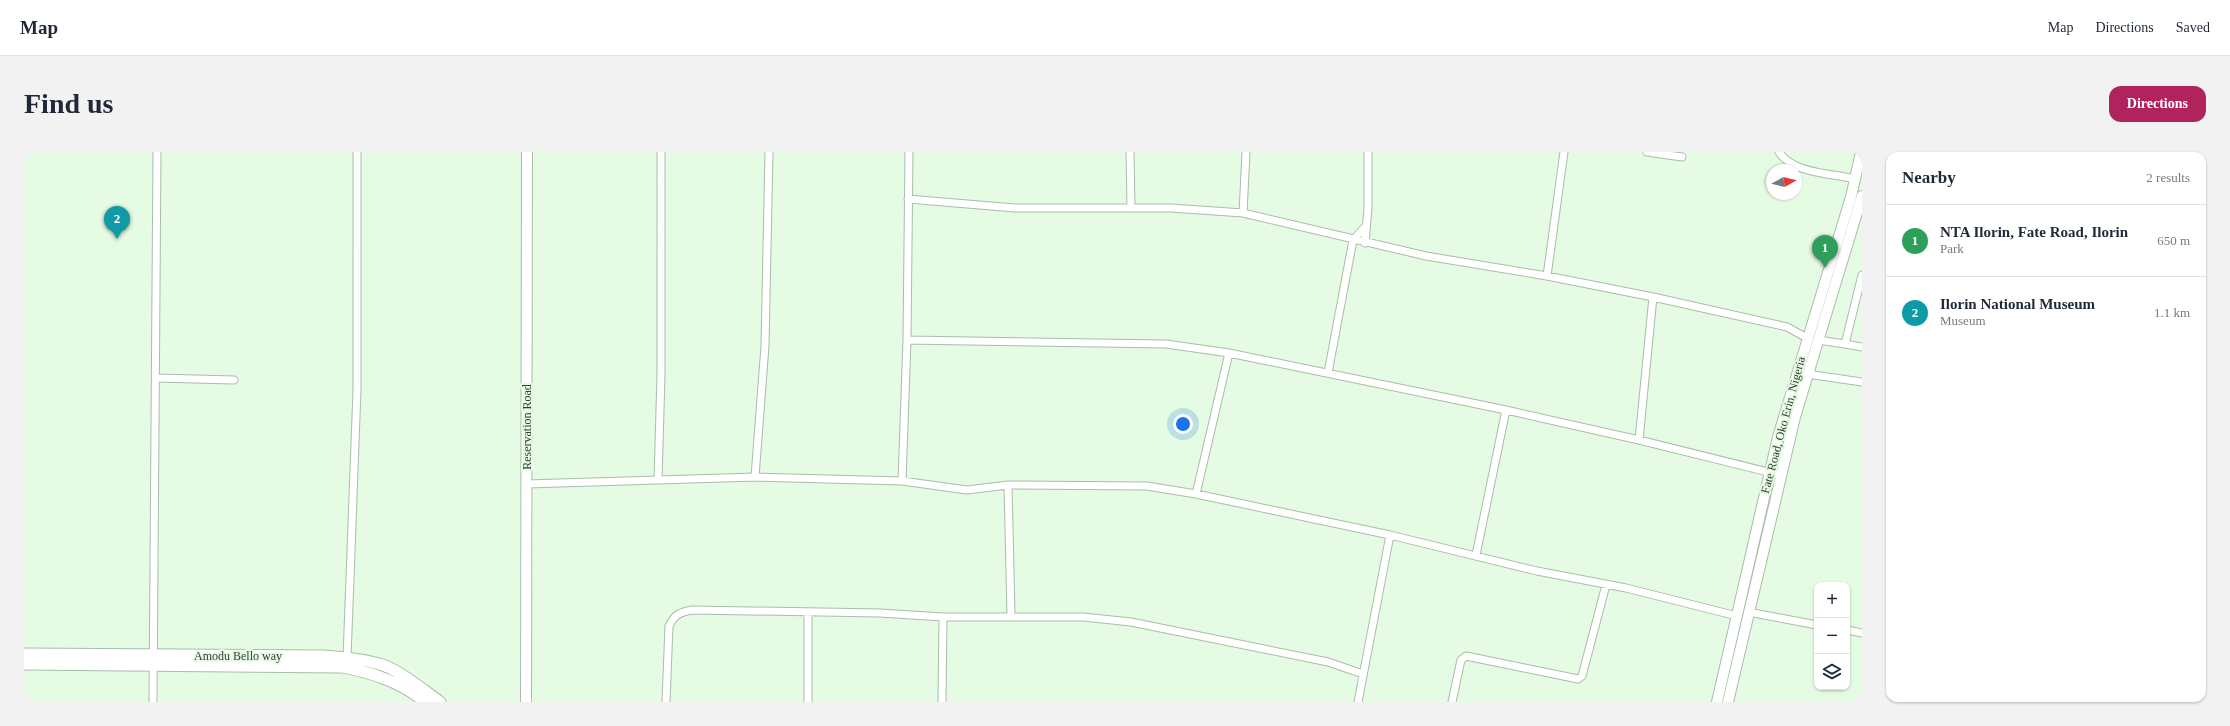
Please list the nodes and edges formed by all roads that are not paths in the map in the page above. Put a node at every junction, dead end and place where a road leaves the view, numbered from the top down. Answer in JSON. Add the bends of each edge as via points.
{"nodes":[{"id":1,"x":157,"y":152,"type":"edge"},
{"id":2,"x":357,"y":152,"type":"edge"},
{"id":3,"x":527,"y":152,"type":"edge"},
{"id":4,"x":661,"y":152,"type":"edge"},
{"id":5,"x":769,"y":152,"type":"edge"},
{"id":6,"x":909,"y":152,"type":"edge"},
{"id":7,"x":1130,"y":152,"type":"edge"},
{"id":8,"x":1246,"y":152,"type":"edge"},
{"id":9,"x":1368,"y":152,"type":"edge"},
{"id":10,"x":1564,"y":152,"type":"edge"},
{"id":11,"x":1647,"y":152,"type":"edge"},
{"id":12,"x":1779,"y":152,"type":"edge"},
{"id":13,"x":1861,"y":152,"type":"edge"},
{"id":14,"x":1682,"y":157,"type":"dead end"},
{"id":15,"x":1855,"y":179,"type":"junction"},
{"id":16,"x":1862,"y":196,"type":"edge"},
{"id":17,"x":908,"y":198,"type":"junction"},
{"id":18,"x":1131,"y":208,"type":"junction"},
{"id":19,"x":1243,"y":213,"type":"junction"},
{"id":20,"x":1366,"y":226,"type":"junction"},
{"id":21,"x":1353,"y":240,"type":"junction"},
{"id":22,"x":1365,"y":243,"type":"junction"},
{"id":23,"x":1862,"y":275,"type":"edge"},
{"id":24,"x":1547,"y":276,"type":"junction"},
{"id":25,"x":1653,"y":297,"type":"junction"},
{"id":26,"x":1807,"y":338,"type":"junction"},
{"id":27,"x":907,"y":340,"type":"junction"},
{"id":28,"x":1818,"y":340,"type":"junction"},
{"id":29,"x":1845,"y":344,"type":"junction"},
{"id":30,"x":1862,"y":347,"type":"edge"},
{"id":31,"x":1229,"y":353,"type":"junction"},
{"id":32,"x":1328,"y":373,"type":"junction"},
{"id":33,"x":1807,"y":374,"type":"junction"},
{"id":34,"x":157,"y":378,"type":"junction"},
{"id":35,"x":234,"y":380,"type":"dead end"},
{"id":36,"x":1862,"y":382,"type":"edge"},
{"id":37,"x":1506,"y":410,"type":"junction"},
{"id":38,"x":1639,"y":440,"type":"junction"},
{"id":39,"x":1769,"y":473,"type":"junction"},
{"id":40,"x":1780,"y":475,"type":"junction"},
{"id":41,"x":755,"y":477,"type":"junction"},
{"id":42,"x":658,"y":480,"type":"junction"},
{"id":43,"x":902,"y":481,"type":"junction"},
{"id":44,"x":527,"y":484,"type":"junction"},
{"id":45,"x":1008,"y":485,"type":"junction"},
{"id":46,"x":1196,"y":494,"type":"junction"},
{"id":47,"x":1390,"y":535,"type":"junction"},
{"id":48,"x":1476,"y":555,"type":"junction"},
{"id":49,"x":1606,"y":585,"type":"junction"},
{"id":50,"x":808,"y":612,"type":"junction"},
{"id":51,"x":1748,"y":612,"type":"junction"},
{"id":52,"x":1011,"y":616,"type":"junction"},
{"id":53,"x":1737,"y":616,"type":"junction"},
{"id":54,"x":943,"y":617,"type":"junction"},
{"id":55,"x":1814,"y":624,"type":"edge"},
{"id":56,"x":1850,"y":631,"type":"edge"},
{"id":57,"x":1862,"y":633,"type":"edge"},
{"id":58,"x":24,"y":654,"type":"edge"},
{"id":59,"x":347,"y":658,"type":"junction"},
{"id":60,"x":155,"y":660,"type":"junction"},
{"id":61,"x":24,"y":664,"type":"edge"},
{"id":62,"x":1363,"y":674,"type":"junction"},
{"id":63,"x":153,"y":702,"type":"edge"},
{"id":64,"x":425,"y":702,"type":"edge"},
{"id":65,"x":440,"y":702,"type":"edge"},
{"id":66,"x":526,"y":702,"type":"edge"},
{"id":67,"x":666,"y":702,"type":"edge"},
{"id":68,"x":808,"y":702,"type":"edge"},
{"id":69,"x":942,"y":702,"type":"edge"},
{"id":70,"x":1358,"y":702,"type":"edge"},
{"id":71,"x":1452,"y":702,"type":"edge"},
{"id":72,"x":1717,"y":702,"type":"edge"},
{"id":73,"x":1728,"y":702,"type":"edge"}],
"edges":[{"from":1,"to":34,"type":"street"},
{"from":2,"to":59,"type":"street","via":[[357,390]]},
{"from":3,"to":44,"type":"street","name":"Reservation Road"},
{"from":4,"to":42,"type":"street"},
{"from":5,"to":41,"type":"street","via":[[765,346]]},
{"from":6,"to":17,"type":"street"},
{"from":7,"to":18,"type":"street"},
{"from":8,"to":19,"type":"street"},
{"from":9,"to":20,"type":"street"},
{"from":10,"to":24,"type":"street"},
{"from":11,"to":14,"type":"street"},
{"from":12,"to":15,"type":"street","via":[[1789,163],[1804,169]]},
{"from":13,"to":15,"type":"street","name":"Fate Road, Oko Erin, Nigeria"},
{"from":15,"to":26,"type":"street","name":"Fate Road, Oko Erin, Nigeria"},
{"from":16,"to":28,"type":"street","name":"Fate Road, Oko Erin, Nigeria"},
{"from":17,"to":18,"type":"street","via":[[1015,208]]},
{"from":17,"to":27,"type":"street"},
{"from":18,"to":19,"type":"street"},
{"from":19,"to":21,"type":"street"},
{"from":20,"to":21,"type":"street"},
{"from":20,"to":22,"type":"street"},
{"from":21,"to":22,"type":"street"},
{"from":21,"to":32,"type":"street"},
{"from":22,"to":24,"type":"street"},
{"from":23,"to":29,"type":"street"},
{"from":24,"to":25,"type":"street"},
{"from":25,"to":26,"type":"street","via":[[1787,327]]},
{"from":25,"to":38,"type":"street"},
{"from":26,"to":39,"type":"street","name":"Fate Road, Oko Erin, Nigeria"},
{"from":27,"to":31,"type":"street","via":[[1166,344]]},
{"from":27,"to":43,"type":"street"},
{"from":28,"to":29,"type":"street"},
{"from":28,"to":33,"type":"street","name":"Fate Road, Oko Erin, Nigeria"},
{"from":29,"to":30,"type":"street"},
{"from":31,"to":32,"type":"street"},
{"from":31,"to":46,"type":"street"},
{"from":32,"to":37,"type":"street"},
{"from":33,"to":36,"type":"street"},
{"from":33,"to":40,"type":"street","name":"Fate Road, Oko Erin, Nigeria"},
{"from":34,"to":35,"type":"street"},
{"from":34,"to":60,"type":"street"},
{"from":37,"to":38,"type":"street"},
{"from":37,"to":48,"type":"street"},
{"from":38,"to":39,"type":"street"},
{"from":39,"to":40,"type":"street"},
{"from":39,"to":53,"type":"street","name":"Fate Road, Oko Erin, Nigeria"},
{"from":40,"to":51,"type":"street","name":"Fate Road, Oko Erin, Nigeria"},
{"from":41,"to":42,"type":"street"},
{"from":41,"to":43,"type":"street"},
{"from":42,"to":44,"type":"street"},
{"from":43,"to":45,"type":"street","via":[[967,490]]},
{"from":44,"to":66,"type":"street","name":"Reservation Road"},
{"from":45,"to":46,"type":"street","via":[[1147,486]]},
{"from":45,"to":52,"type":"street"},
{"from":46,"to":47,"type":"street"},
{"from":47,"to":48,"type":"street"},
{"from":47,"to":62,"type":"street"},
{"from":48,"to":49,"type":"street"},
{"from":49,"to":53,"type":"street"},
{"from":49,"to":71,"type":"street","via":[[1582,676],[1578,679],[1466,656],[1461,660]]},
{"from":50,"to":54,"type":"street","via":[[918,614]]},
{"from":50,"to":67,"type":"street","via":[[692,610],[678,614],[669,626]]},
{"from":50,"to":68,"type":"street"},
{"from":51,"to":55,"type":"street"},
{"from":51,"to":73,"type":"street","name":"Fate Road, Oko Erin, Nigeria"},
{"from":52,"to":54,"type":"street"},
{"from":52,"to":62,"type":"street","via":[[1083,617],[1131,622],[1328,662]]},
{"from":53,"to":72,"type":"street","name":"Fate Road, Oko Erin, Nigeria"},
{"from":54,"to":69,"type":"street"},
{"from":56,"to":57,"type":"street"},
{"from":58,"to":60,"type":"main road","name":"Amodu Bello way"},
{"from":59,"to":60,"type":"main road","name":"Amodu Bello way","via":[[323,656]]},
{"from":59,"to":65,"type":"main road","name":"Amodu Bello way","via":[[388,667]]},
{"from":60,"to":61,"type":"main road","name":"Amodu Bello way"},
{"from":60,"to":63,"type":"street"},
{"from":60,"to":64,"type":"main road","name":"Amodu Bello way","via":[[343,668],[398,684]]},
{"from":62,"to":70,"type":"street"}]}
